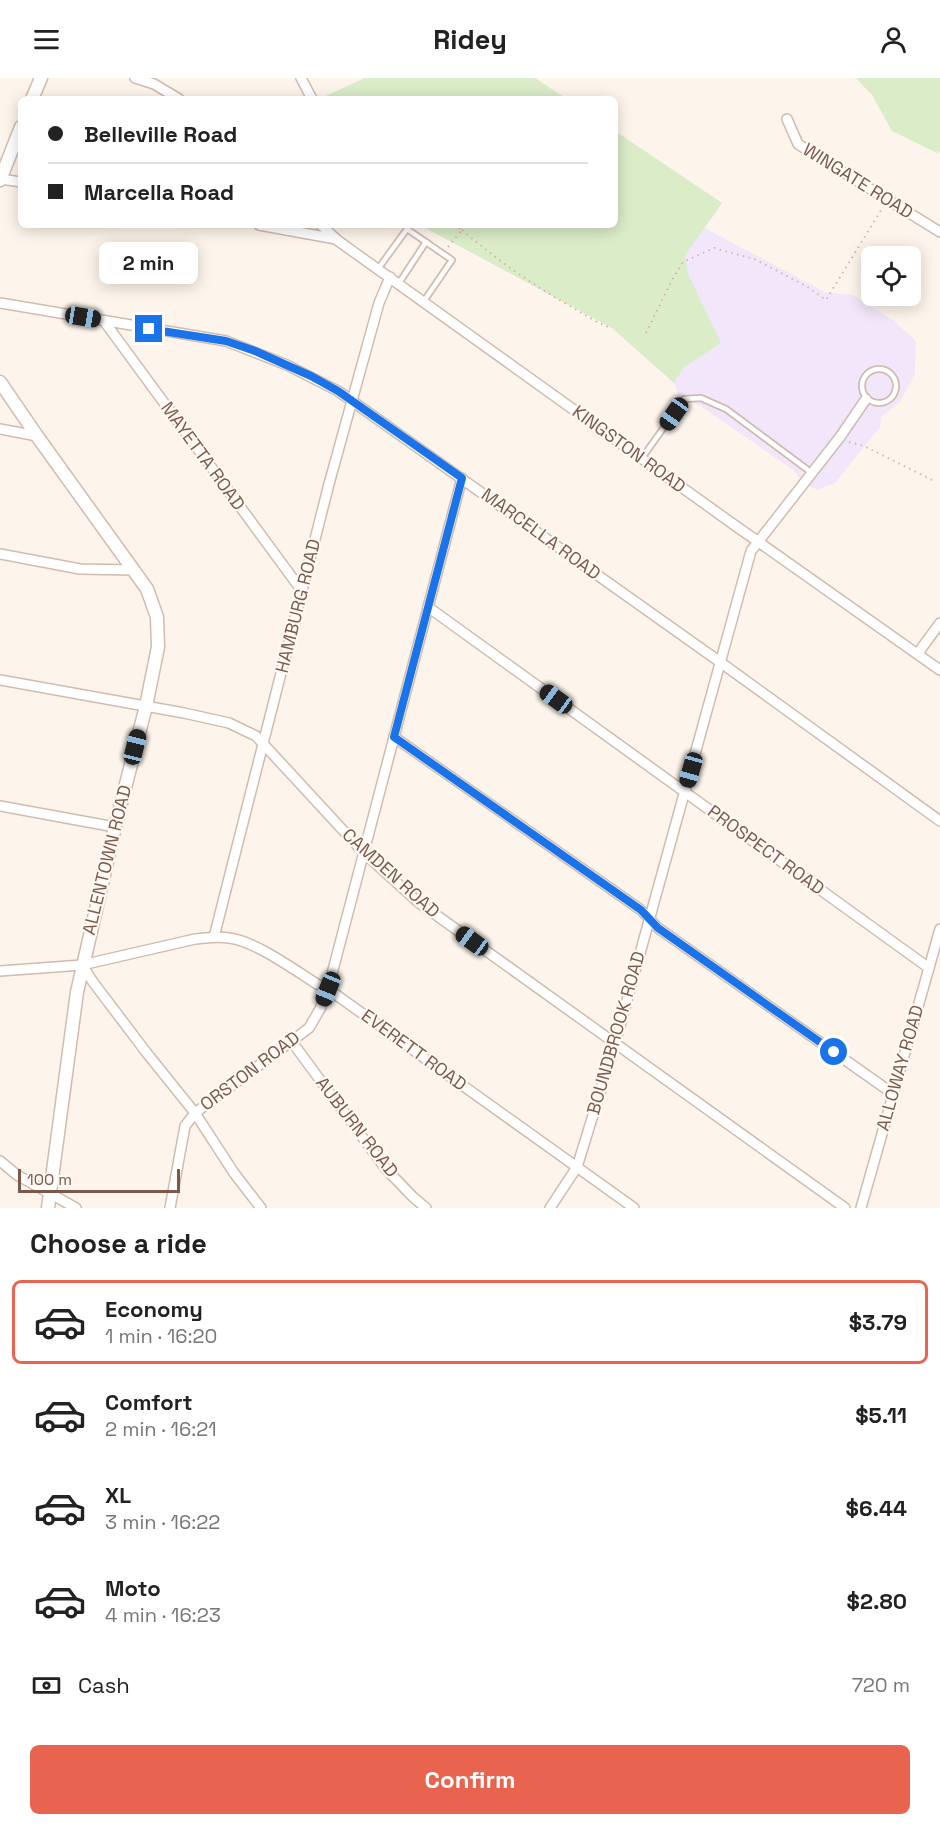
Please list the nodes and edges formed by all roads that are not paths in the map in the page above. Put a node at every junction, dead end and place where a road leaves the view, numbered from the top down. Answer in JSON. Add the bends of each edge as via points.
{"nodes":[{"id":1,"x":41,"y":78,"type":"edge"},
{"id":2,"x":135,"y":78,"type":"edge"},
{"id":3,"x":301,"y":78,"type":"edge"},
{"id":4,"x":33,"y":96,"type":"edge"},
{"id":5,"x":174,"y":96,"type":"edge"},
{"id":6,"x":310,"y":96,"type":"edge"},
{"id":7,"x":787,"y":119,"type":"dead end"},
{"id":8,"x":18,"y":134,"type":"edge"},
{"id":9,"x":0,"y":179,"type":"edge"},
{"id":10,"x":18,"y":182,"type":"edge"},
{"id":11,"x":275,"y":228,"type":"edge"},
{"id":12,"x":324,"y":228,"type":"edge"},
{"id":13,"x":940,"y":232,"type":"edge"},
{"id":14,"x":337,"y":240,"type":"junction"},
{"id":15,"x":426,"y":242,"type":"junction"},
{"id":16,"x":378,"y":269,"type":"junction"},
{"id":17,"x":390,"y":277,"type":"junction"},
{"id":18,"x":399,"y":283,"type":"junction"},
{"id":19,"x":424,"y":301,"type":"junction"},
{"id":20,"x":0,"y":303,"type":"edge"},
{"id":21,"x":104,"y":321,"type":"junction"},
{"id":22,"x":0,"y":382,"type":"edge"},
{"id":23,"x":866,"y":399,"type":"junction"},
{"id":24,"x":352,"y":401,"type":"junction"},
{"id":25,"x":0,"y":429,"type":"edge"},
{"id":26,"x":37,"y":436,"type":"junction"},
{"id":27,"x":642,"y":458,"type":"junction"},
{"id":28,"x":812,"y":473,"type":"junction"},
{"id":29,"x":462,"y":478,"type":"junction"},
{"id":30,"x":759,"y":542,"type":"junction"},
{"id":31,"x":0,"y":554,"type":"edge"},
{"id":32,"x":133,"y":570,"type":"junction"},
{"id":33,"x":302,"y":591,"type":"junction"},
{"id":34,"x":428,"y":607,"type":"junction"},
{"id":35,"x":940,"y":623,"type":"edge"},
{"id":36,"x":918,"y":653,"type":"junction"},
{"id":37,"x":720,"y":662,"type":"junction"},
{"id":38,"x":940,"y":670,"type":"edge"},
{"id":39,"x":0,"y":680,"type":"edge"},
{"id":40,"x":146,"y":706,"type":"junction"},
{"id":41,"x":394,"y":737,"type":"junction"},
{"id":42,"x":263,"y":742,"type":"junction"},
{"id":43,"x":685,"y":792,"type":"junction"},
{"id":44,"x":0,"y":806,"type":"edge"},
{"id":45,"x":940,"y":821,"type":"edge"},
{"id":46,"x":115,"y":827,"type":"junction"},
{"id":47,"x":363,"y":852,"type":"junction"},
{"id":48,"x":649,"y":918,"type":"junction"},
{"id":49,"x":940,"y":929,"type":"edge"},
{"id":50,"x":214,"y":937,"type":"junction"},
{"id":51,"x":82,"y":965,"type":"junction"},
{"id":52,"x":929,"y":968,"type":"junction"},
{"id":53,"x":0,"y":971,"type":"edge"},
{"id":54,"x":328,"y":989,"type":"junction"},
{"id":55,"x":292,"y":1042,"type":"junction"},
{"id":56,"x":615,"y":1044,"type":"junction"},
{"id":57,"x":892,"y":1093,"type":"junction"},
{"id":58,"x":195,"y":1113,"type":"junction"},
{"id":59,"x":0,"y":1161,"type":"edge"},
{"id":60,"x":577,"y":1167,"type":"junction"},
{"id":61,"x":50,"y":1193,"type":"junction"},
{"id":62,"x":48,"y":1208,"type":"edge"},
{"id":63,"x":76,"y":1208,"type":"edge"},
{"id":64,"x":170,"y":1208,"type":"edge"},
{"id":65,"x":261,"y":1208,"type":"edge"},
{"id":66,"x":426,"y":1208,"type":"edge"},
{"id":67,"x":550,"y":1208,"type":"edge"},
{"id":68,"x":633,"y":1208,"type":"edge"},
{"id":69,"x":845,"y":1208,"type":"edge"},
{"id":70,"x":861,"y":1208,"type":"edge"}],
"edges":[{"from":1,"to":4,"type":"street"},
{"from":2,"to":5,"type":"street"},
{"from":3,"to":6,"type":"street"},
{"from":7,"to":13,"type":"street","name":"WINGATE ROAD","via":[[798,144]]},
{"from":8,"to":9,"type":"street"},
{"from":9,"to":10,"type":"street"},
{"from":11,"to":14,"type":"street"},
{"from":12,"to":14,"type":"street","name":"KINGSTON ROAD"},
{"from":14,"to":16,"type":"street","name":"KINGSTON ROAD"},
{"from":15,"to":16,"type":"lane","via":[[406,228]]},
{"from":15,"to":18,"type":"lane"},
{"from":15,"to":19,"type":"lane","via":[[452,260]]},
{"from":16,"to":17,"type":"street","name":"KINGSTON ROAD"},
{"from":17,"to":18,"type":"street","name":"KINGSTON ROAD"},
{"from":17,"to":24,"type":"street","name":"HAMBURG ROAD"},
{"from":18,"to":19,"type":"street","name":"KINGSTON ROAD"},
{"from":19,"to":27,"type":"street","name":"KINGSTON ROAD"},
{"from":20,"to":21,"type":"street","name":"MARCELLA ROAD"},
{"from":21,"to":24,"type":"street","name":"MARCELLA ROAD","via":[[226,341],[311,376]]},
{"from":21,"to":33,"type":"street","name":"MAYETTA ROAD"},
{"from":22,"to":26,"type":"street","name":"ALLENTOWN ROAD"},
{"from":23,"to":23,"type":"lane","via":[[878,404],[888,402],[894,395],[896,385],[889,372],[880,369],[866,375],[862,389]]},
{"from":23,"to":28,"type":"street","name":"BOUNDBROOK ROAD"},
{"from":24,"to":29,"type":"street","name":"MARCELLA ROAD"},
{"from":24,"to":33,"type":"street","name":"HAMBURG ROAD"},
{"from":25,"to":26,"type":"street"},
{"from":26,"to":32,"type":"street","name":"ALLENTOWN ROAD"},
{"from":27,"to":28,"type":"lane","via":[[684,399],[701,398],[726,409]]},
{"from":27,"to":30,"type":"street","name":"KINGSTON ROAD"},
{"from":28,"to":30,"type":"street","name":"BOUNDBROOK ROAD"},
{"from":29,"to":34,"type":"street","name":"ORSTON ROAD"},
{"from":29,"to":37,"type":"street","name":"MARCELLA ROAD"},
{"from":30,"to":36,"type":"street","name":"KINGSTON ROAD"},
{"from":30,"to":37,"type":"street","name":"BOUNDBROOK ROAD","via":[[752,551]]},
{"from":31,"to":32,"type":"street","via":[[80,569]]},
{"from":32,"to":40,"type":"street","name":"ALLENTOWN ROAD","via":[[153,603],[159,632]]},
{"from":33,"to":42,"type":"street","name":"HAMBURG ROAD"},
{"from":34,"to":41,"type":"street","name":"ORSTON ROAD"},
{"from":34,"to":43,"type":"street","name":"PROSPECT ROAD"},
{"from":35,"to":36,"type":"street"},
{"from":36,"to":38,"type":"street","name":"KINGSTON ROAD"},
{"from":37,"to":43,"type":"street","name":"BOUNDBROOK ROAD"},
{"from":37,"to":45,"type":"street","name":"MARCELLA ROAD"},
{"from":39,"to":40,"type":"street","name":"CAMDEN ROAD"},
{"from":40,"to":42,"type":"street","name":"CAMDEN ROAD","via":[[229,723]]},
{"from":40,"to":46,"type":"street","name":"ALLENTOWN ROAD"},
{"from":41,"to":47,"type":"street","name":"ORSTON ROAD"},
{"from":41,"to":48,"type":"street"},
{"from":42,"to":47,"type":"street","name":"CAMDEN ROAD"},
{"from":42,"to":50,"type":"street","name":"HAMBURG ROAD"},
{"from":43,"to":48,"type":"street","name":"BOUNDBROOK ROAD"},
{"from":43,"to":52,"type":"street","name":"PROSPECT ROAD"},
{"from":44,"to":46,"type":"street"},
{"from":46,"to":51,"type":"street","name":"ALLENTOWN ROAD"},
{"from":47,"to":54,"type":"street","name":"ORSTON ROAD"},
{"from":47,"to":56,"type":"street","name":"CAMDEN ROAD","via":[[418,902]]},
{"from":48,"to":56,"type":"street","name":"BOUNDBROOK ROAD"},
{"from":48,"to":57,"type":"street"},
{"from":49,"to":52,"type":"street","name":"ALLOWAY ROAD"},
{"from":50,"to":51,"type":"street","name":"EVERETT ROAD"},
{"from":50,"to":54,"type":"street","name":"EVERETT ROAD","via":[[251,945]]},
{"from":51,"to":53,"type":"street","name":"EVERETT ROAD"},
{"from":51,"to":58,"type":"street"},
{"from":51,"to":61,"type":"street","name":"ALLENTOWN ROAD"},
{"from":52,"to":57,"type":"street","name":"ALLOWAY ROAD"},
{"from":54,"to":55,"type":"street","name":"ORSTON ROAD","via":[[309,1028]]},
{"from":54,"to":60,"type":"street","name":"EVERETT ROAD"},
{"from":55,"to":58,"type":"street","name":"ORSTON ROAD"},
{"from":55,"to":66,"type":"street","name":"AUBURN ROAD","via":[[386,1169]]},
{"from":56,"to":60,"type":"street","name":"BOUNDBROOK ROAD"},
{"from":56,"to":69,"type":"street","name":"CAMDEN ROAD"},
{"from":57,"to":70,"type":"street","name":"ALLOWAY ROAD"},
{"from":58,"to":64,"type":"street","via":[[185,1126]]},
{"from":58,"to":65,"type":"street"},
{"from":59,"to":61,"type":"street"},
{"from":60,"to":67,"type":"street","name":"BOUNDBROOK ROAD"},
{"from":60,"to":68,"type":"street","name":"EVERETT ROAD"},
{"from":61,"to":62,"type":"street","name":"ALLENTOWN ROAD"},
{"from":61,"to":63,"type":"street"}]}
